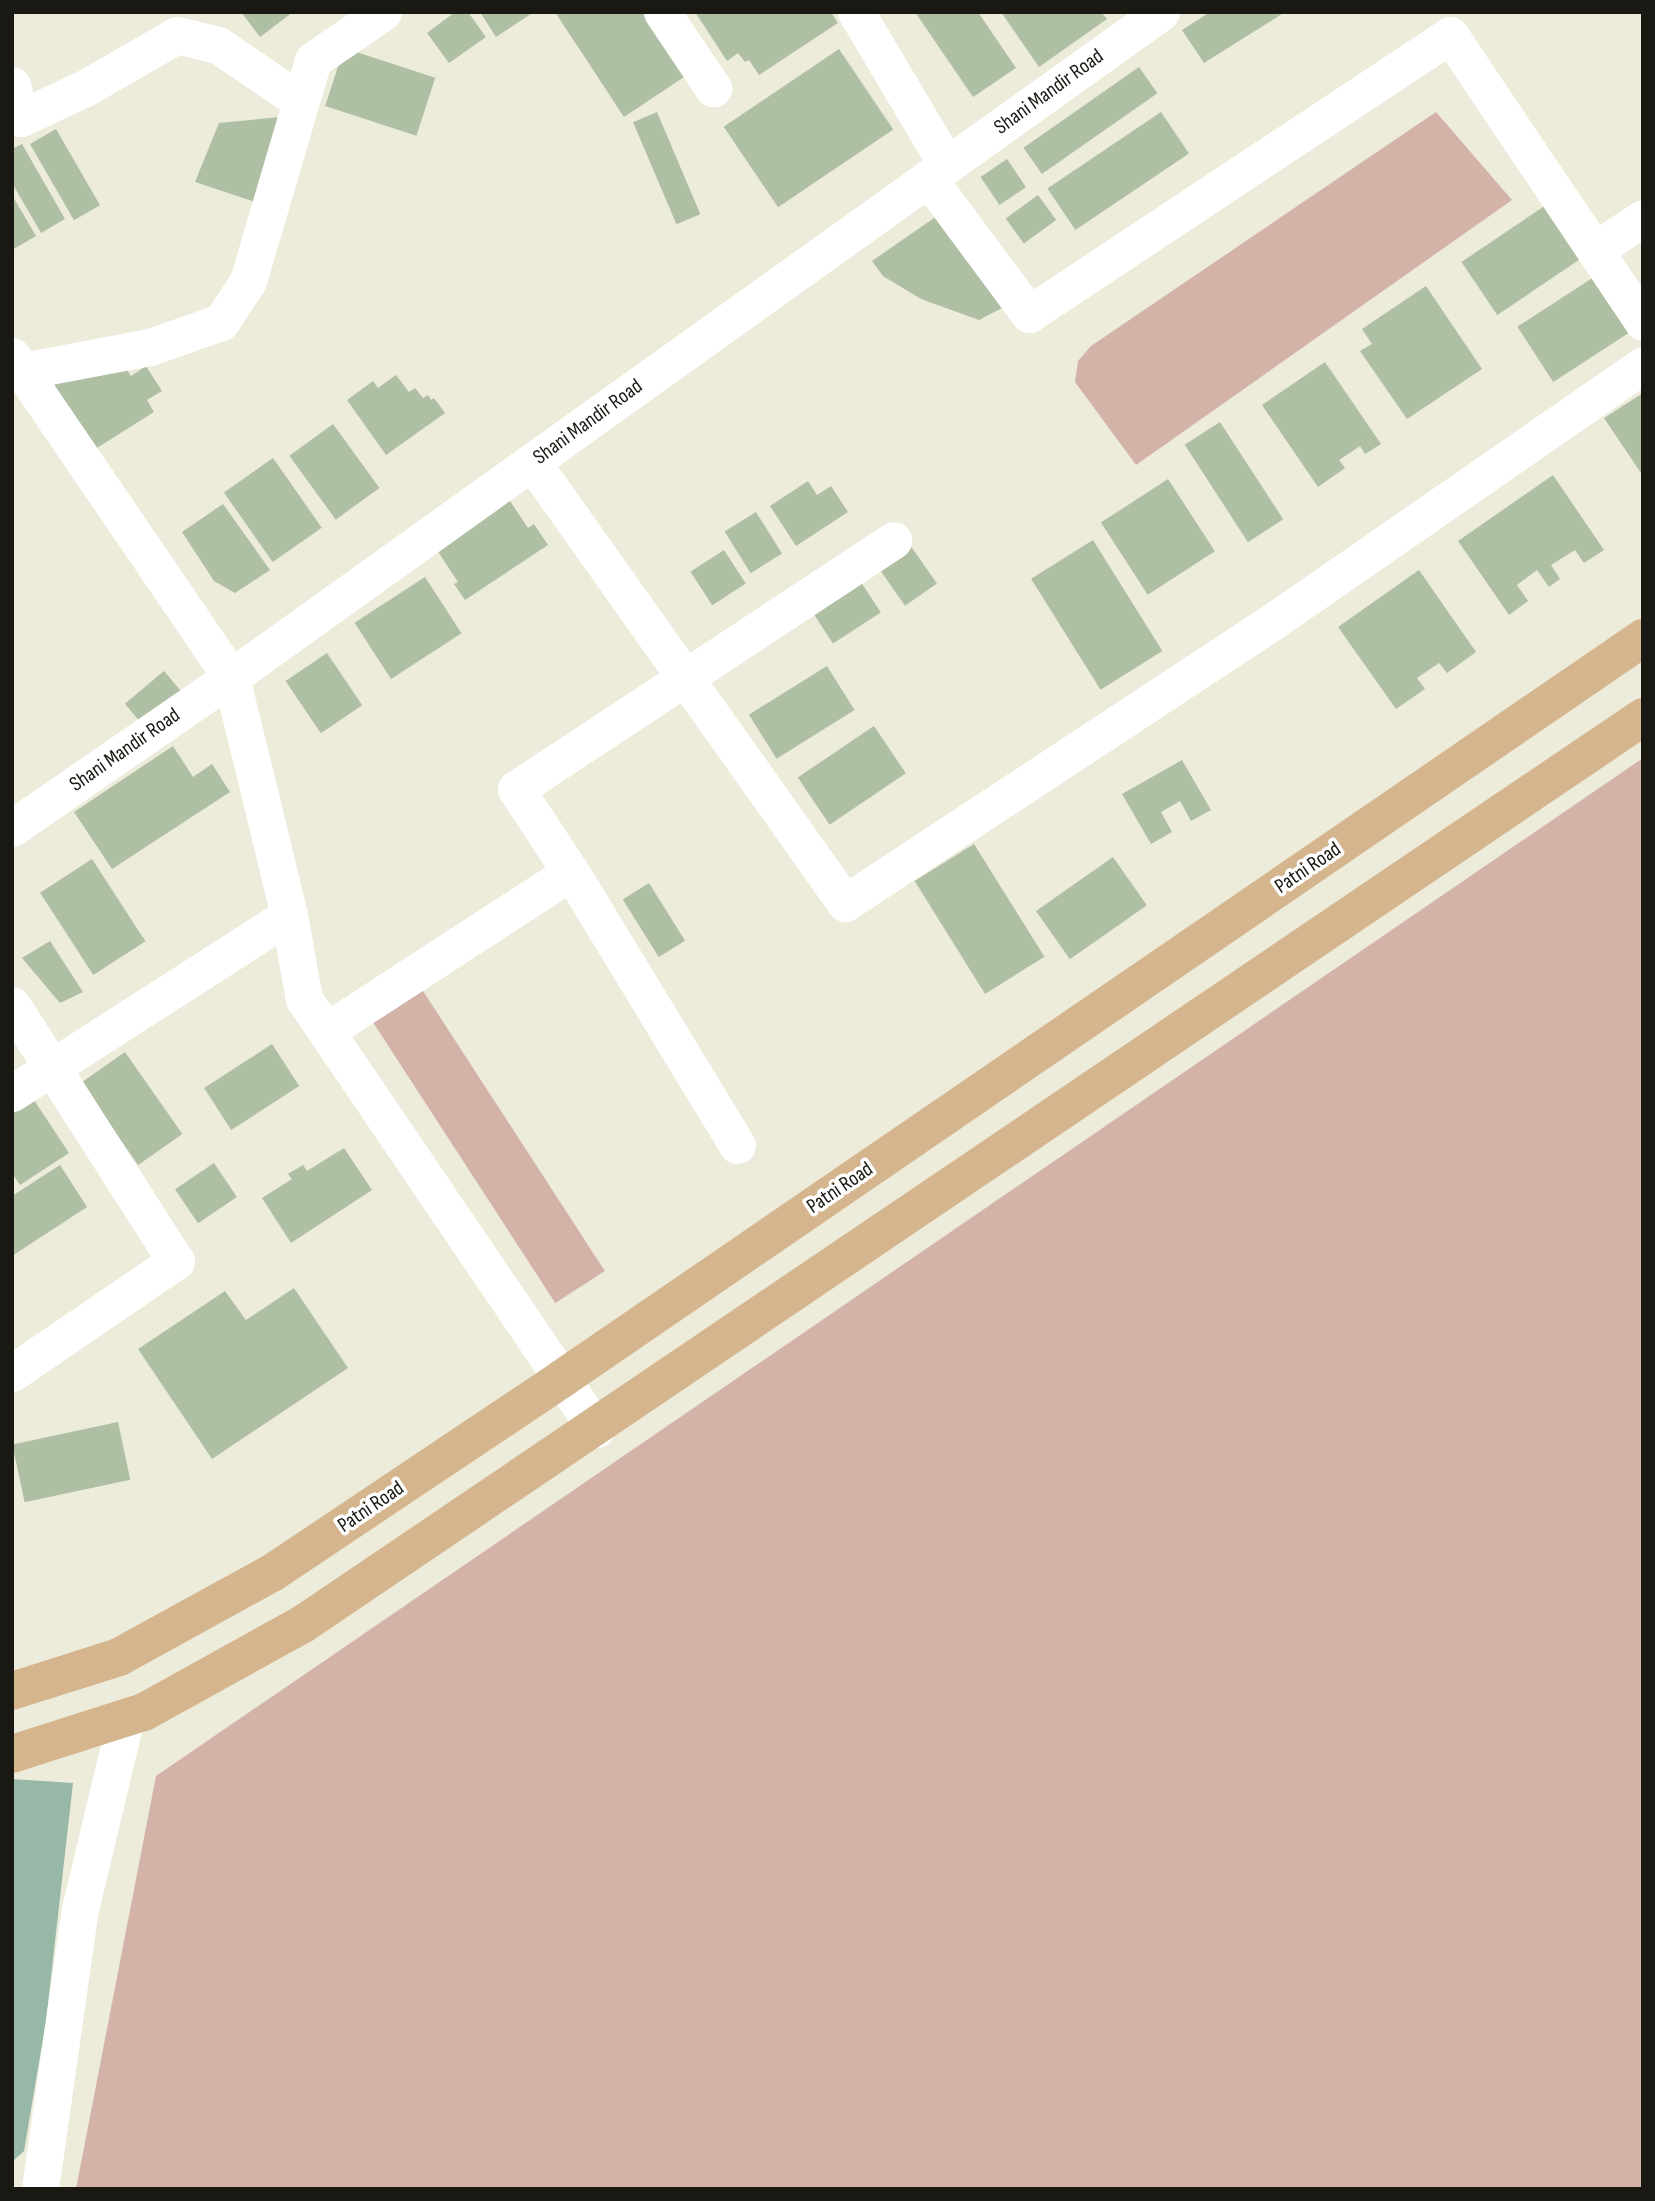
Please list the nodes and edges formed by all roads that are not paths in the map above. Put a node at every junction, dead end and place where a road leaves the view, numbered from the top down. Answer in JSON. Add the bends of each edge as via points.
{"nodes":[{"id":1,"x":383,"y":12,"type":"edge"},
{"id":2,"x":663,"y":12,"type":"edge"},
{"id":3,"x":856,"y":12,"type":"edge"},
{"id":4,"x":1140,"y":18,"type":"edge"},
{"id":5,"x":173,"y":24,"type":"edge"},
{"id":6,"x":713,"y":88,"type":"dead end"},
{"id":7,"x":300,"y":101,"type":"junction"},
{"id":8,"x":15,"y":109,"type":"edge"},
{"id":9,"x":938,"y":172,"type":"junction"},
{"id":10,"x":1643,"y":218,"type":"edge"},
{"id":11,"x":1596,"y":249,"type":"junction"},
{"id":12,"x":1643,"y":323,"type":"edge"},
{"id":13,"x":18,"y":364,"type":"edge"},
{"id":14,"x":1643,"y":365,"type":"edge"},
{"id":15,"x":532,"y":462,"type":"junction"},
{"id":16,"x":893,"y":540,"type":"dead end"},
{"id":17,"x":1643,"y":638,"type":"edge"},
{"id":18,"x":231,"y":677,"type":"junction"},
{"id":19,"x":686,"y":677,"type":"junction"},
{"id":20,"x":1643,"y":717,"type":"edge"},
{"id":21,"x":12,"y":828,"type":"edge"},
{"id":22,"x":571,"y":872,"type":"junction"},
{"id":23,"x":289,"y":915,"type":"junction"},
{"id":24,"x":12,"y":1005,"type":"edge"},
{"id":25,"x":326,"y":1031,"type":"junction"},
{"id":26,"x":50,"y":1068,"type":"junction"},
{"id":27,"x":12,"y":1093,"type":"edge"},
{"id":28,"x":737,"y":1145,"type":"dead end"},
{"id":29,"x":12,"y":1373,"type":"edge"},
{"id":30,"x":563,"y":1378,"type":"junction"},
{"id":31,"x":596,"y":1429,"type":"junction"},
{"id":32,"x":12,"y":1691,"type":"edge"},
{"id":33,"x":126,"y":1718,"type":"junction"},
{"id":34,"x":12,"y":1754,"type":"edge"},
{"id":35,"x":40,"y":2189,"type":"edge"}],
"edges":[{"from":1,"to":7,"type":"street","via":[[313,60]]},
{"from":2,"to":6,"type":"street"},
{"from":3,"to":9,"type":"street"},
{"from":4,"to":9,"type":"street","name":"Shani Mandir Road"},
{"from":5,"to":7,"type":"street","via":[[218,45]]},
{"from":5,"to":8,"type":"street","via":[[88,88]]},
{"from":7,"to":13,"type":"street","via":[[248,281],[221,322],[150,347]]},
{"from":9,"to":11,"type":"street","via":[[1028,314],[1450,35]]},
{"from":9,"to":15,"type":"street","name":"Shani Mandir Road"},
{"from":10,"to":11,"type":"street"},
{"from":11,"to":12,"type":"street"},
{"from":13,"to":18,"type":"street"},
{"from":14,"to":19,"type":"street","via":[[1272,622],[845,903]]},
{"from":15,"to":18,"type":"street","name":"Shani Mandir Road"},
{"from":15,"to":19,"type":"street"},
{"from":16,"to":19,"type":"street"},
{"from":17,"to":30,"type":"main road","name":"Patni Road"},
{"from":18,"to":21,"type":"street","name":"Shani Mandir Road"},
{"from":18,"to":23,"type":"street"},
{"from":19,"to":22,"type":"street","via":[[516,789]]},
{"from":20,"to":31,"type":"main road"},
{"from":22,"to":25,"type":"street"},
{"from":22,"to":28,"type":"street"},
{"from":23,"to":25,"type":"street","via":[[304,999]]},
{"from":23,"to":26,"type":"street"},
{"from":24,"to":26,"type":"street"},
{"from":25,"to":30,"type":"street"},
{"from":26,"to":27,"type":"street"},
{"from":26,"to":29,"type":"street","via":[[176,1261]]},
{"from":30,"to":31,"type":"street"},
{"from":30,"to":32,"type":"main road","name":"Patni Road","via":[[272,1573],[120,1657]]},
{"from":31,"to":33,"type":"main road","via":[[303,1624]]},
{"from":33,"to":34,"type":"main road"},
{"from":33,"to":35,"type":"street","via":[[80,1909]]}]}
